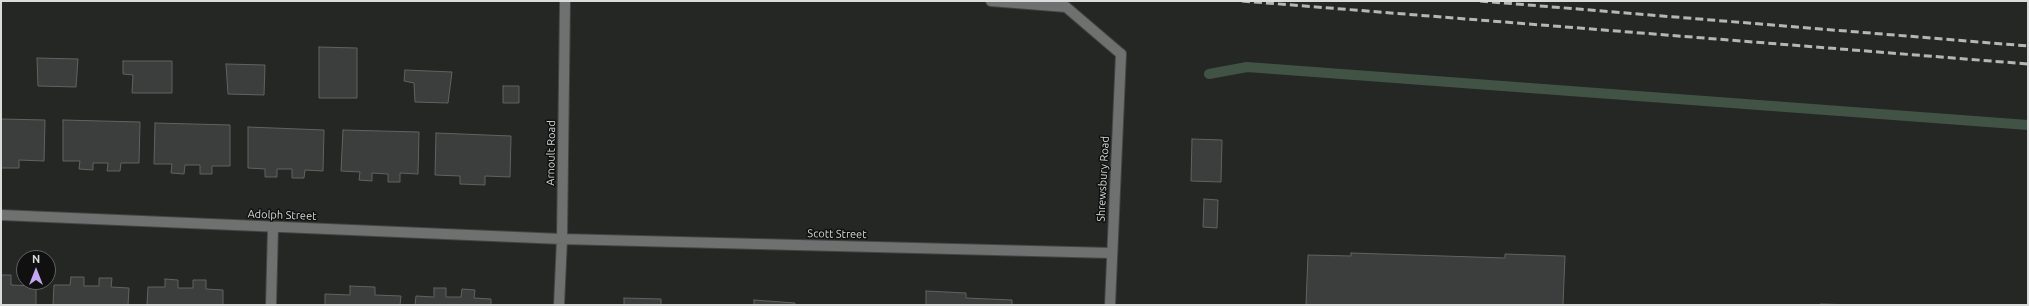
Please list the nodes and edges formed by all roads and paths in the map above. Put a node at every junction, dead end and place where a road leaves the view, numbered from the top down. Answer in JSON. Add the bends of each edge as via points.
{"nodes":[{"id":1,"x":565,"y":1,"type":"edge"},
{"id":2,"x":991,"y":1,"type":"edge"},
{"id":3,"x":1,"y":214,"type":"edge"},
{"id":4,"x":273,"y":227,"type":"junction"},
{"id":5,"x":562,"y":239,"type":"junction"},
{"id":6,"x":1112,"y":253,"type":"junction"},
{"id":7,"x":271,"y":305,"type":"edge"},
{"id":8,"x":559,"y":305,"type":"edge"},
{"id":9,"x":1110,"y":305,"type":"edge"}],
"edges":[{"from":1,"to":5,"type":"street","name":"Arnoult Road"},
{"from":2,"to":6,"type":"street","name":"Shrewsbury Road","via":[[1066,7],[1121,54]]},
{"from":3,"to":4,"type":"street","name":"Adolph Street"},
{"from":4,"to":5,"type":"street","name":"Adolph Street"},
{"from":4,"to":7,"type":"street"},
{"from":5,"to":6,"type":"street","name":"Scott Street"},
{"from":5,"to":8,"type":"street","name":"Arnoult Road"},
{"from":6,"to":9,"type":"street","name":"Shrewsbury Road"}]}
